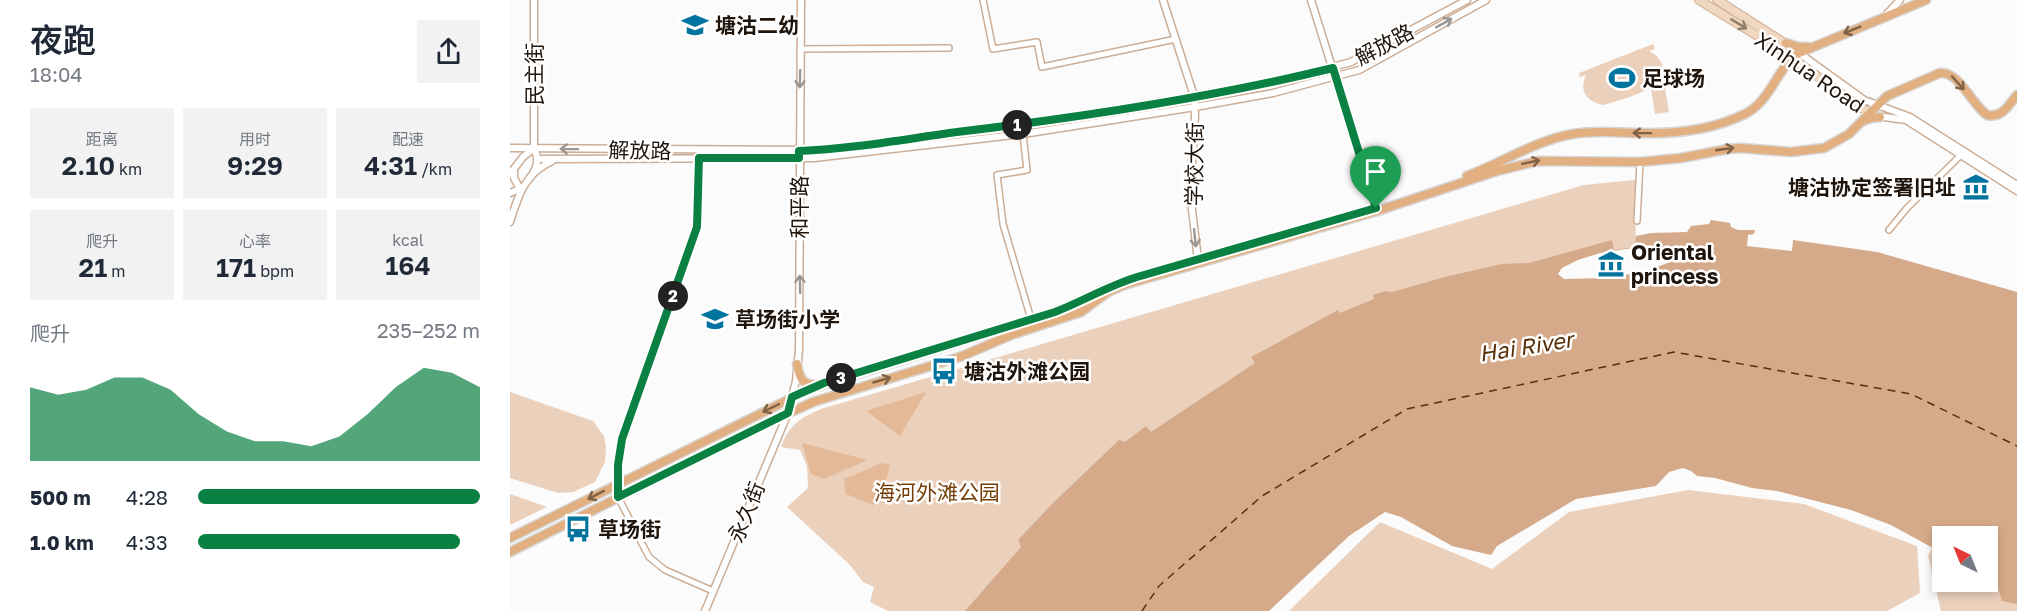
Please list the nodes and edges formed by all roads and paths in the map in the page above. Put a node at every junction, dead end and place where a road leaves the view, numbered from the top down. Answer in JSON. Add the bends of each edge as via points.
{"nodes":[{"id":1,"x":534,"y":0,"type":"edge"},
{"id":2,"x":801,"y":0,"type":"edge"},
{"id":3,"x":983,"y":0,"type":"edge"},
{"id":4,"x":1163,"y":0,"type":"edge"},
{"id":5,"x":1311,"y":0,"type":"edge"},
{"id":6,"x":1467,"y":0,"type":"edge"},
{"id":7,"x":1486,"y":0,"type":"edge"},
{"id":8,"x":1699,"y":0,"type":"edge"},
{"id":9,"x":1717,"y":0,"type":"edge"},
{"id":10,"x":1900,"y":0,"type":"edge"},
{"id":11,"x":1926,"y":0,"type":"edge"},
{"id":12,"x":1883,"y":18,"type":"junction"},
{"id":13,"x":1176,"y":39,"type":"junction"},
{"id":14,"x":1818,"y":44,"type":"junction"},
{"id":15,"x":1782,"y":46,"type":"junction"},
{"id":16,"x":950,"y":48,"type":"dead end"},
{"id":17,"x":800,"y":49,"type":"junction"},
{"id":18,"x":1795,"y":55,"type":"junction"},
{"id":19,"x":1333,"y":68,"type":"junction"},
{"id":20,"x":1781,"y":70,"type":"junction"},
{"id":21,"x":1336,"y":77,"type":"junction"},
{"id":22,"x":2017,"y":95,"type":"edge"},
{"id":23,"x":1194,"y":96,"type":"junction"},
{"id":24,"x":1195,"y":107,"type":"junction"},
{"id":25,"x":1872,"y":107,"type":"junction"},
{"id":26,"x":1880,"y":117,"type":"junction"},
{"id":27,"x":1860,"y":123,"type":"junction"},
{"id":28,"x":1023,"y":134,"type":"junction"},
{"id":29,"x":510,"y":148,"type":"edge"},
{"id":30,"x":534,"y":148,"type":"junction"},
{"id":31,"x":699,"y":150,"type":"junction"},
{"id":32,"x":775,"y":150,"type":"junction"},
{"id":33,"x":1961,"y":155,"type":"junction"},
{"id":34,"x":797,"y":156,"type":"junction"},
{"id":35,"x":699,"y":158,"type":"junction"},
{"id":36,"x":538,"y":159,"type":"junction"},
{"id":37,"x":558,"y":159,"type":"junction"},
{"id":38,"x":1640,"y":162,"type":"junction"},
{"id":39,"x":515,"y":166,"type":"junction"},
{"id":40,"x":510,"y":174,"type":"edge"},
{"id":41,"x":530,"y":178,"type":"junction"},
{"id":42,"x":2017,"y":185,"type":"edge"},
{"id":43,"x":520,"y":189,"type":"junction"},
{"id":44,"x":2017,"y":191,"type":"edge"},
{"id":45,"x":510,"y":193,"type":"edge"},
{"id":46,"x":1376,"y":208,"type":"junction"},
{"id":47,"x":1637,"y":221,"type":"dead end"},
{"id":48,"x":510,"y":222,"type":"edge"},
{"id":49,"x":1889,"y":230,"type":"dead end"},
{"id":50,"x":1198,"y":260,"type":"junction"},
{"id":51,"x":1031,"y":319,"type":"junction"},
{"id":52,"x":797,"y":364,"type":"junction"},
{"id":53,"x":824,"y":383,"type":"junction"},
{"id":54,"x":792,"y":397,"type":"junction"},
{"id":55,"x":788,"y":413,"type":"junction"},
{"id":56,"x":617,"y":484,"type":"junction"},
{"id":57,"x":618,"y":497,"type":"junction"},
{"id":58,"x":513,"y":536,"type":"edge"},
{"id":59,"x":510,"y":554,"type":"edge"},
{"id":60,"x":713,"y":591,"type":"junction"},
{"id":61,"x":705,"y":611,"type":"edge"}],
"edges":[{"from":1,"to":30,"type":"street","name":"民主街"},
{"from":2,"to":17,"type":"street","name":"和平路"},
{"from":3,"to":13,"type":"street","via":[[993,50],[1037,42],[1042,67]]},
{"from":4,"to":13,"type":"street","name":"学校大街"},
{"from":5,"to":19,"type":"street"},
{"from":6,"to":19,"type":"street","name":"解放路"},
{"from":21,"to":7,"type":"street","name":"解放路","one_way":true,"via":[[1359,70]]},
{"from":8,"to":15,"type":"main road","name":"Xinhua Road","one_way":true},
{"from":9,"to":15,"type":"main road","name":"Xinhua Road"},
{"from":10,"to":12,"type":"street"},
{"from":11,"to":12,"type":"main road"},
{"from":12,"to":14,"type":"main road","one_way":true},
{"from":13,"to":23,"type":"street","name":"学校大街"},
{"from":14,"to":15,"type":"main road"},
{"from":14,"to":18,"type":"main road"},
{"from":15,"to":18,"type":"main road","name":"Xinhua Road"},
{"from":15,"to":20,"type":"main road"},
{"from":16,"to":17,"type":"street"},
{"from":17,"to":34,"type":"street","name":"和平路","one_way":true},
{"from":18,"to":20,"type":"main road"},
{"from":18,"to":25,"type":"street","name":"Xinhua Road"},
{"from":18,"to":25,"type":"main road","name":"Xinhua Road","via":[[1856,104]]},
{"from":19,"to":21,"type":"street"},
{"from":19,"to":23,"type":"street","name":"解放路"},
{"from":20,"to":46,"type":"main road","one_way":true,"via":[[1759,103],[1736,117],[1678,132],[1567,135]]},
{"from":21,"to":24,"type":"street","name":"解放路"},
{"from":21,"to":46,"type":"street"},
{"from":25,"to":22,"type":"main road","one_way":true,"via":[[1887,96],[1945,73],[1954,77],[1987,115],[2001,114]]},
{"from":23,"to":24,"type":"street","name":"学校大街"},
{"from":23,"to":34,"type":"street","name":"解放路"},
{"from":24,"to":28,"type":"street","name":"解放路"},
{"from":24,"to":50,"type":"street","name":"学校大街","one_way":true,"via":[[1190,193]]},
{"from":25,"to":26,"type":"street","name":"Xinhua Road"},
{"from":25,"to":27,"type":"main road"},
{"from":25,"to":42,"type":"street","name":"Xinhua Road","via":[[1910,117]]},
{"from":26,"to":27,"type":"main road"},
{"from":26,"to":33,"type":"street","name":"Xinhua Road","via":[[1906,120]]},
{"from":38,"to":27,"type":"main road","one_way":true,"via":[[1740,148],[1817,150],[1843,139]]},
{"from":28,"to":34,"type":"street","name":"解放路"},
{"from":28,"to":51,"type":"street","via":[[1027,170],[997,175],[1003,224]]},
{"from":29,"to":30,"type":"street","name":"解放路"},
{"from":31,"to":30,"type":"street","name":"解放路","one_way":true},
{"from":30,"to":36,"type":"street","name":"民主街"},
{"from":30,"to":39,"type":"street"},
{"from":31,"to":32,"type":"street","name":"解放路"},
{"from":31,"to":35,"type":"street"},
{"from":32,"to":34,"type":"street","name":"解放路"},
{"from":32,"to":34,"type":"street"},
{"from":33,"to":44,"type":"street","name":"Xinhua Road"},
{"from":33,"to":49,"type":"street"},
{"from":34,"to":35,"type":"street","name":"解放路"},
{"from":52,"to":34,"type":"street","name":"和平路","one_way":true},
{"from":35,"to":37,"type":"street","name":"解放路"},
{"from":35,"to":56,"type":"street","via":[[697,227],[622,439]]},
{"from":36,"to":37,"type":"street","name":"解放路"},
{"from":36,"to":41,"type":"street"},
{"from":37,"to":41,"type":"street","via":[[542,166]]},
{"from":38,"to":47,"type":"street"},
{"from":55,"to":38,"type":"main road","one_way":true,"via":[[826,397],[960,357],[1081,312],[1124,285],[1516,166],[1548,159]]},
{"from":39,"to":40,"type":"street"},
{"from":39,"to":43,"type":"street","via":[[514,178]]},
{"from":41,"to":43,"type":"street"},
{"from":43,"to":45,"type":"street"},
{"from":43,"to":48,"type":"street"},
{"from":46,"to":50,"type":"main road"},
{"from":50,"to":51,"type":"main road","via":[[1110,286],[1071,306]]},
{"from":51,"to":53,"type":"main road"},
{"from":52,"to":53,"type":"main road","via":[[802,381],[812,385]]},
{"from":52,"to":54,"type":"street","name":"和平路"},
{"from":53,"to":54,"type":"main road"},
{"from":54,"to":55,"type":"street","name":"和平路"},
{"from":54,"to":56,"type":"main road","one_way":true},
{"from":55,"to":57,"type":"main road"},
{"from":55,"to":60,"type":"street","name":"永久街"},
{"from":56,"to":57,"type":"street"},
{"from":56,"to":58,"type":"main road","one_way":true},
{"from":57,"to":59,"type":"main road"},
{"from":57,"to":60,"type":"street","via":[[649,557],[665,570]]},
{"from":60,"to":61,"type":"street","name":"永久街"}]}
